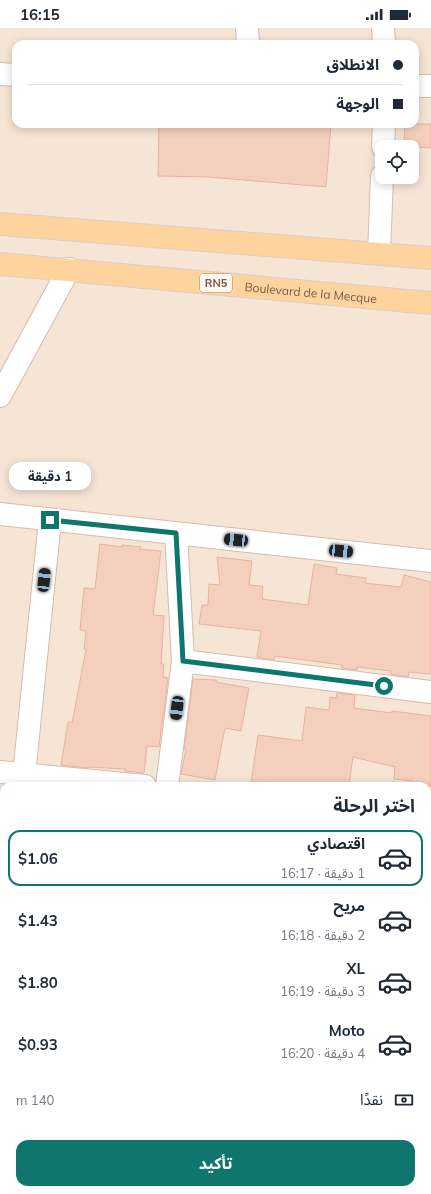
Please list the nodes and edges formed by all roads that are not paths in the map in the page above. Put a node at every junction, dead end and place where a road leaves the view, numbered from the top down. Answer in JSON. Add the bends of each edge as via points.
{"nodes":[{"id":1,"x":247,"y":28,"type":"edge"},
{"id":2,"x":383,"y":28,"type":"edge"},
{"id":3,"x":248,"y":40,"type":"edge"},
{"id":4,"x":384,"y":40,"type":"edge"},
{"id":5,"x":0,"y":74,"type":"edge"},
{"id":6,"x":12,"y":75,"type":"edge"},
{"id":7,"x":419,"y":86,"type":"edge"},
{"id":8,"x":431,"y":86,"type":"edge"},
{"id":9,"x":384,"y":128,"type":"edge"},
{"id":10,"x":383,"y":140,"type":"edge"},
{"id":11,"x":382,"y":184,"type":"edge"},
{"id":12,"x":0,"y":224,"type":"edge"},
{"id":13,"x":379,"y":254,"type":"junction"},
{"id":14,"x":431,"y":258,"type":"edge"},
{"id":15,"x":0,"y":264,"type":"edge"},
{"id":16,"x":69,"y":269,"type":"junction"},
{"id":17,"x":431,"y":303,"type":"edge"},
{"id":18,"x":0,"y":396,"type":"edge"},
{"id":19,"x":0,"y":514,"type":"edge"},
{"id":20,"x":50,"y":520,"type":"junction"},
{"id":21,"x":176,"y":533,"type":"junction"},
{"id":22,"x":431,"y":561,"type":"edge"},
{"id":23,"x":183,"y":661,"type":"junction"},
{"id":24,"x":431,"y":692,"type":"edge"},
{"id":25,"x":0,"y":772,"type":"edge"},
{"id":26,"x":24,"y":775,"type":"junction"},
{"id":27,"x":101,"y":782,"type":"edge"},
{"id":28,"x":168,"y":782,"type":"edge"}],
"edges":[{"from":1,"to":3,"type":"street"},
{"from":2,"to":4,"type":"street"},
{"from":5,"to":6,"type":"street"},
{"from":7,"to":8,"type":"street"},
{"from":9,"to":10,"type":"street"},
{"from":11,"to":13,"type":"street"},
{"from":12,"to":13,"type":"main road"},
{"from":13,"to":14,"type":"main road"},
{"from":15,"to":16,"type":"main road","name":"Boulevard de la Mecque","number":"RN5"},
{"from":16,"to":17,"type":"main road","name":"Boulevard de la Mecque","number":"RN5"},
{"from":16,"to":18,"type":"street"},
{"from":19,"to":20,"type":"street"},
{"from":20,"to":21,"type":"street"},
{"from":20,"to":26,"type":"street"},
{"from":21,"to":22,"type":"street"},
{"from":21,"to":23,"type":"street"},
{"from":23,"to":24,"type":"street"},
{"from":23,"to":28,"type":"street"},
{"from":25,"to":26,"type":"street"},
{"from":26,"to":27,"type":"street"}]}
